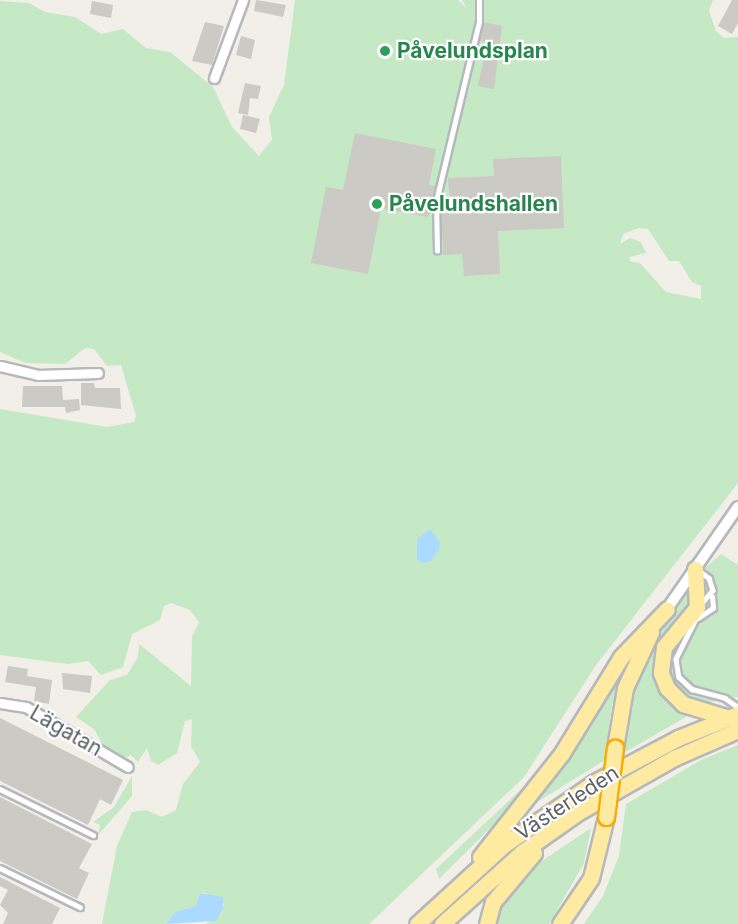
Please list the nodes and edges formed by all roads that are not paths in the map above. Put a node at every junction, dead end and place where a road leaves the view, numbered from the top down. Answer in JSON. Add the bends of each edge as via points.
{"nodes":[{"id":1,"x":243,"y":0,"type":"edge"},
{"id":2,"x":479,"y":0,"type":"edge"},
{"id":3,"x":214,"y":78,"type":"dead end"},
{"id":4,"x":437,"y":250,"type":"dead end"},
{"id":5,"x":0,"y":366,"type":"edge"},
{"id":6,"x":98,"y":373,"type":"dead end"},
{"id":7,"x":738,"y":507,"type":"edge"},
{"id":8,"x":695,"y":569,"type":"junction"},
{"id":9,"x":712,"y":597,"type":"junction"},
{"id":10,"x":667,"y":609,"type":"junction"},
{"id":11,"x":697,"y":612,"type":"junction"},
{"id":12,"x":0,"y":703,"type":"edge"},
{"id":13,"x":736,"y":717,"type":"edge"},
{"id":14,"x":128,"y":767,"type":"dead end"},
{"id":15,"x":0,"y":789,"type":"edge"},
{"id":16,"x":577,"y":813,"type":"junction"},
{"id":17,"x":93,"y":835,"type":"dead end"},
{"id":18,"x":0,"y":868,"type":"edge"},
{"id":19,"x":465,"y":877,"type":"junction"},
{"id":20,"x":80,"y":907,"type":"dead end"},
{"id":21,"x":417,"y":924,"type":"edge"},
{"id":22,"x":442,"y":924,"type":"edge"},
{"id":23,"x":488,"y":924,"type":"edge"},
{"id":24,"x":560,"y":924,"type":"edge"}],
"edges":[{"from":1,"to":3,"type":"street","via":[[232,21],[223,65]]},
{"from":2,"to":4,"type":"lane","via":[[479,22],[436,201]]},
{"from":5,"to":6,"type":"street","via":[[38,375]]},
{"from":7,"to":8,"type":"street"},
{"from":8,"to":9,"type":"lane","via":[[712,582]]},
{"from":8,"to":10,"type":"street"},
{"from":8,"to":11,"type":"highway"},
{"from":9,"to":11,"type":"lane"},
{"from":9,"to":11,"type":"lane","via":[[713,608]]},
{"from":10,"to":19,"type":"highway","via":[[621,657],[562,753]]},
{"from":10,"to":24,"type":"highway","bridge":true,"via":[[631,670],[606,817],[591,878]]},
{"from":11,"to":13,"type":"highway","via":[[664,646],[660,663],[663,681],[688,708]]},
{"from":12,"to":14,"type":"street","name":"Lägatan","via":[[26,706]]},
{"from":13,"to":16,"type":"highway","name":"Västerleden","via":[[674,758]]},
{"from":13,"to":19,"type":"highway","name":"Västerleden","via":[[592,783]]},
{"from":15,"to":17,"type":"lane"},
{"from":16,"to":22,"type":"highway","name":"Västerleden","via":[[522,852]]},
{"from":16,"to":23,"type":"highway","via":[[503,887],[489,912]]},
{"from":18,"to":20,"type":"lane"},
{"from":19,"to":21,"type":"highway","name":"Västerleden"}]}
